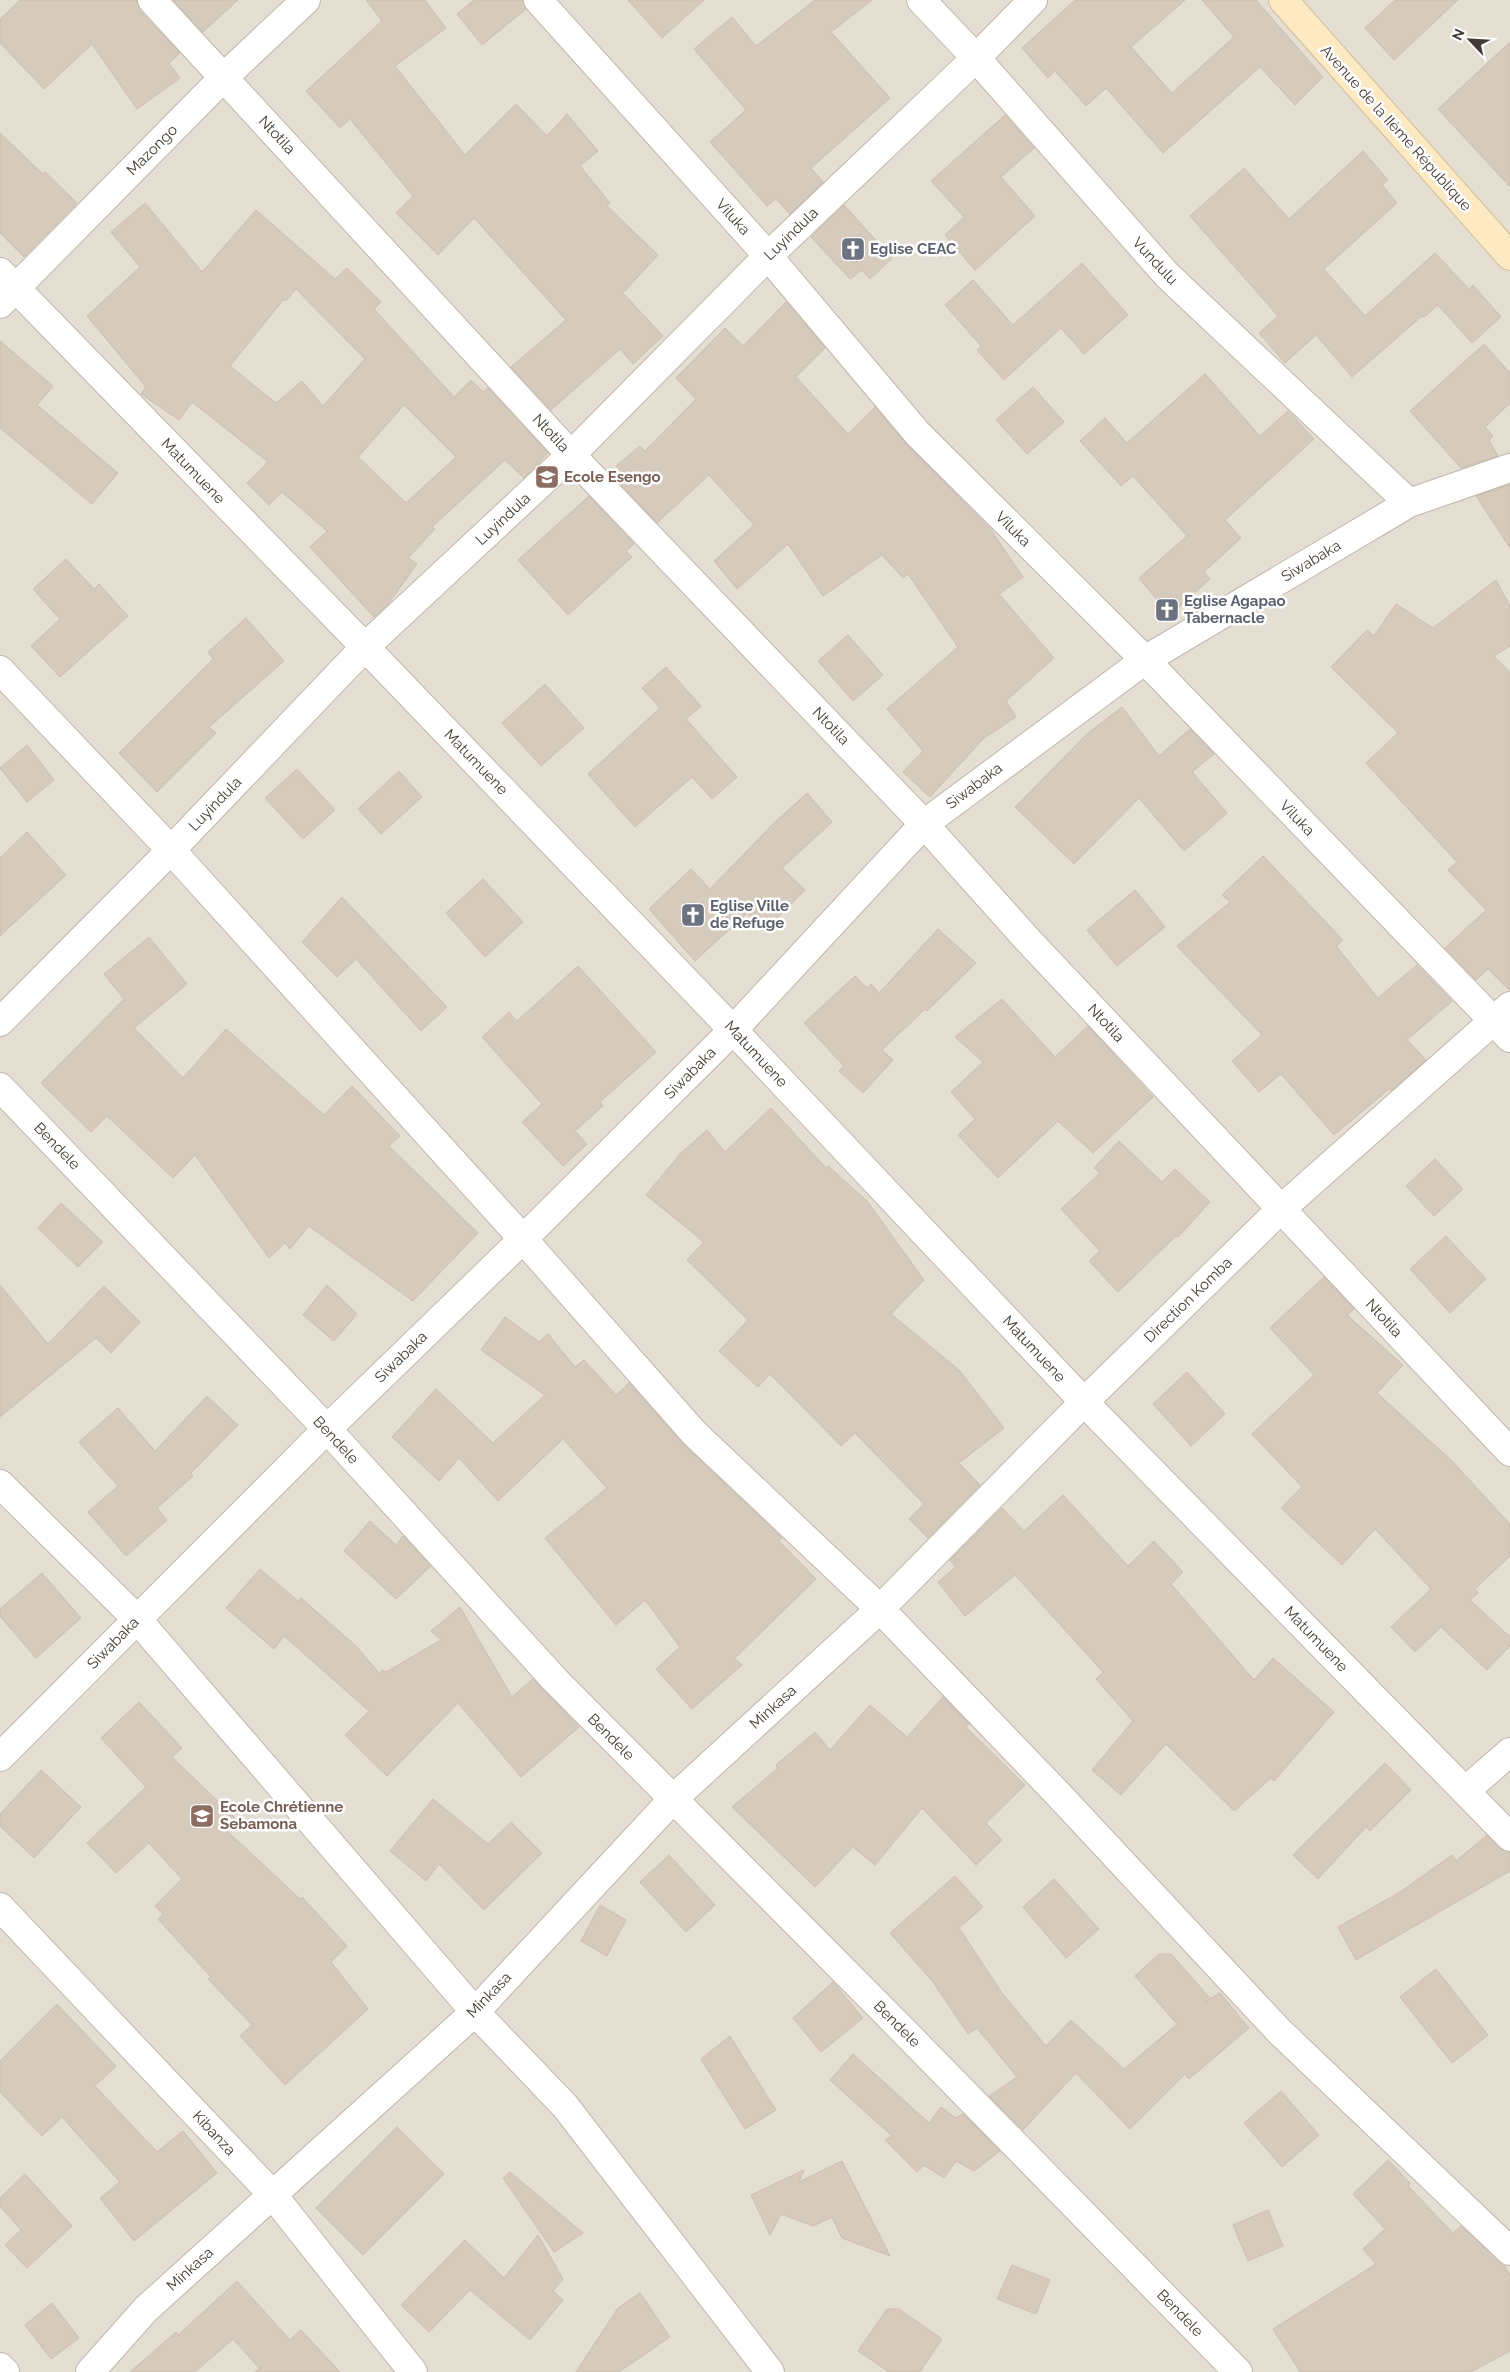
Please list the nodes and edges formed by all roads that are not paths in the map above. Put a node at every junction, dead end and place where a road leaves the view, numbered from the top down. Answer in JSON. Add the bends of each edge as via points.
{"nodes":[{"id":1,"x":152,"y":0,"type":"edge"},
{"id":2,"x":306,"y":0,"type":"edge"},
{"id":3,"x":538,"y":0,"type":"edge"},
{"id":4,"x":921,"y":0,"type":"edge"},
{"id":5,"x":1033,"y":0,"type":"edge"},
{"id":6,"x":1282,"y":0,"type":"edge"},
{"id":7,"x":976,"y":58,"type":"junction"},
{"id":8,"x":224,"y":77,"type":"junction"},
{"id":9,"x":768,"y":256,"type":"junction"},
{"id":10,"x":1510,"y":256,"type":"edge"},
{"id":11,"x":5,"y":288,"type":"edge"},
{"id":12,"x":571,"y":455,"type":"junction"},
{"id":13,"x":1510,"y":468,"type":"edge"},
{"id":14,"x":1409,"y":503,"type":"junction"},
{"id":15,"x":366,"y":647,"type":"junction"},
{"id":16,"x":1145,"y":660,"type":"junction"},
{"id":17,"x":0,"y":670,"type":"edge"},
{"id":18,"x":924,"y":824,"type":"junction"},
{"id":19,"x":171,"y":850,"type":"junction"},
{"id":20,"x":0,"y":1022,"type":"edge"},
{"id":21,"x":1504,"y":1022,"type":"edge"},
{"id":22,"x":733,"y":1030,"type":"junction"},
{"id":23,"x":0,"y":1087,"type":"edge"},
{"id":24,"x":1281,"y":1209,"type":"junction"},
{"id":25,"x":523,"y":1239,"type":"junction"},
{"id":26,"x":1084,"y":1402,"type":"junction"},
{"id":27,"x":327,"y":1429,"type":"junction"},
{"id":28,"x":1510,"y":1452,"type":"edge"},
{"id":29,"x":0,"y":1484,"type":"edge"},
{"id":30,"x":880,"y":1610,"type":"junction"},
{"id":31,"x":137,"y":1619,"type":"junction"},
{"id":32,"x":1510,"y":1752,"type":"edge"},
{"id":33,"x":0,"y":1757,"type":"edge"},
{"id":34,"x":1465,"y":1791,"type":"junction"},
{"id":35,"x":673,"y":1799,"type":"junction"},
{"id":36,"x":1510,"y":1837,"type":"edge"},
{"id":37,"x":0,"y":1907,"type":"edge"},
{"id":38,"x":475,"y":2012,"type":"junction"},
{"id":39,"x":272,"y":2194,"type":"junction"},
{"id":40,"x":1510,"y":2251,"type":"edge"},
{"id":41,"x":0,"y":2367,"type":"edge"},
{"id":42,"x":5,"y":2372,"type":"edge"},
{"id":43,"x":90,"y":2372,"type":"edge"},
{"id":44,"x":413,"y":2372,"type":"edge"},
{"id":45,"x":770,"y":2372,"type":"edge"},
{"id":46,"x":1238,"y":2372,"type":"edge"}],
"edges":[{"from":1,"to":8,"type":"street","name":"Ntotila"},
{"from":2,"to":8,"type":"street","name":"Mazongo"},
{"from":3,"to":9,"type":"street","name":"Viluka"},
{"from":4,"to":7,"type":"street","name":"Vundulu"},
{"from":5,"to":7,"type":"street","name":"Luyindula"},
{"from":6,"to":10,"type":"street","name":"Avenue de la IIème République"},
{"from":7,"to":9,"type":"street","name":"Luyindula"},
{"from":7,"to":14,"type":"street","name":"Vundulu","via":[[1167,275]]},
{"from":8,"to":11,"type":"street","name":"Mazongo"},
{"from":8,"to":12,"type":"street","name":"Ntotila"},
{"from":9,"to":12,"type":"street","name":"Luyindula"},
{"from":9,"to":16,"type":"street","name":"Viluka","via":[[918,434]]},
{"from":11,"to":15,"type":"street","name":"Matumuene"},
{"from":12,"to":15,"type":"street","name":"Luyindula"},
{"from":12,"to":18,"type":"street","name":"Ntotila"},
{"from":13,"to":14,"type":"street","name":"Siwabaka"},
{"from":14,"to":16,"type":"street","name":"Siwabaka"},
{"from":15,"to":19,"type":"street","name":"Luyindula"},
{"from":15,"to":22,"type":"street","name":"Matumuene"},
{"from":16,"to":18,"type":"street","name":"Siwabaka"},
{"from":16,"to":21,"type":"street","name":"Viluka"},
{"from":17,"to":19,"type":"street"},
{"from":18,"to":22,"type":"street","name":"Siwabaka"},
{"from":18,"to":24,"type":"street","name":"Ntotila","via":[[1026,938]]},
{"from":19,"to":20,"type":"street","name":"Luyindula"},
{"from":19,"to":25,"type":"street"},
{"from":21,"to":24,"type":"street","name":"Direction Komba"},
{"from":22,"to":25,"type":"street","name":"Siwabaka"},
{"from":22,"to":26,"type":"street","name":"Matumuene"},
{"from":23,"to":27,"type":"street","name":"Bendele"},
{"from":24,"to":26,"type":"street","name":"Direction Komba"},
{"from":24,"to":28,"type":"street","name":"Ntotila"},
{"from":25,"to":27,"type":"street","name":"Siwabaka"},
{"from":25,"to":30,"type":"street","via":[[694,1433]]},
{"from":26,"to":30,"type":"street","name":"Direction Komba"},
{"from":26,"to":34,"type":"street","name":"Matumuene"},
{"from":27,"to":31,"type":"street","name":"Siwabaka"},
{"from":27,"to":35,"type":"street","name":"Bendele","via":[[555,1680]]},
{"from":29,"to":31,"type":"street"},
{"from":30,"to":35,"type":"street","name":"Minkasa"},
{"from":30,"to":40,"type":"street","via":[[1058,1794],[1279,2031]]},
{"from":31,"to":33,"type":"street","name":"Siwabaka"},
{"from":31,"to":38,"type":"street"},
{"from":32,"to":34,"type":"street"},
{"from":34,"to":36,"type":"street","name":"Matumuene"},
{"from":35,"to":38,"type":"street","name":"Minkasa"},
{"from":35,"to":46,"type":"street","name":"Bendele"},
{"from":37,"to":39,"type":"street","name":"Kibanza"},
{"from":38,"to":39,"type":"street","name":"Minkasa"},
{"from":38,"to":45,"type":"street","via":[[565,2106]]},
{"from":39,"to":43,"type":"street","name":"Minkasa","via":[[146,2309]]},
{"from":39,"to":44,"type":"street","name":"Kibanza"},
{"from":41,"to":42,"type":"street"}]}
